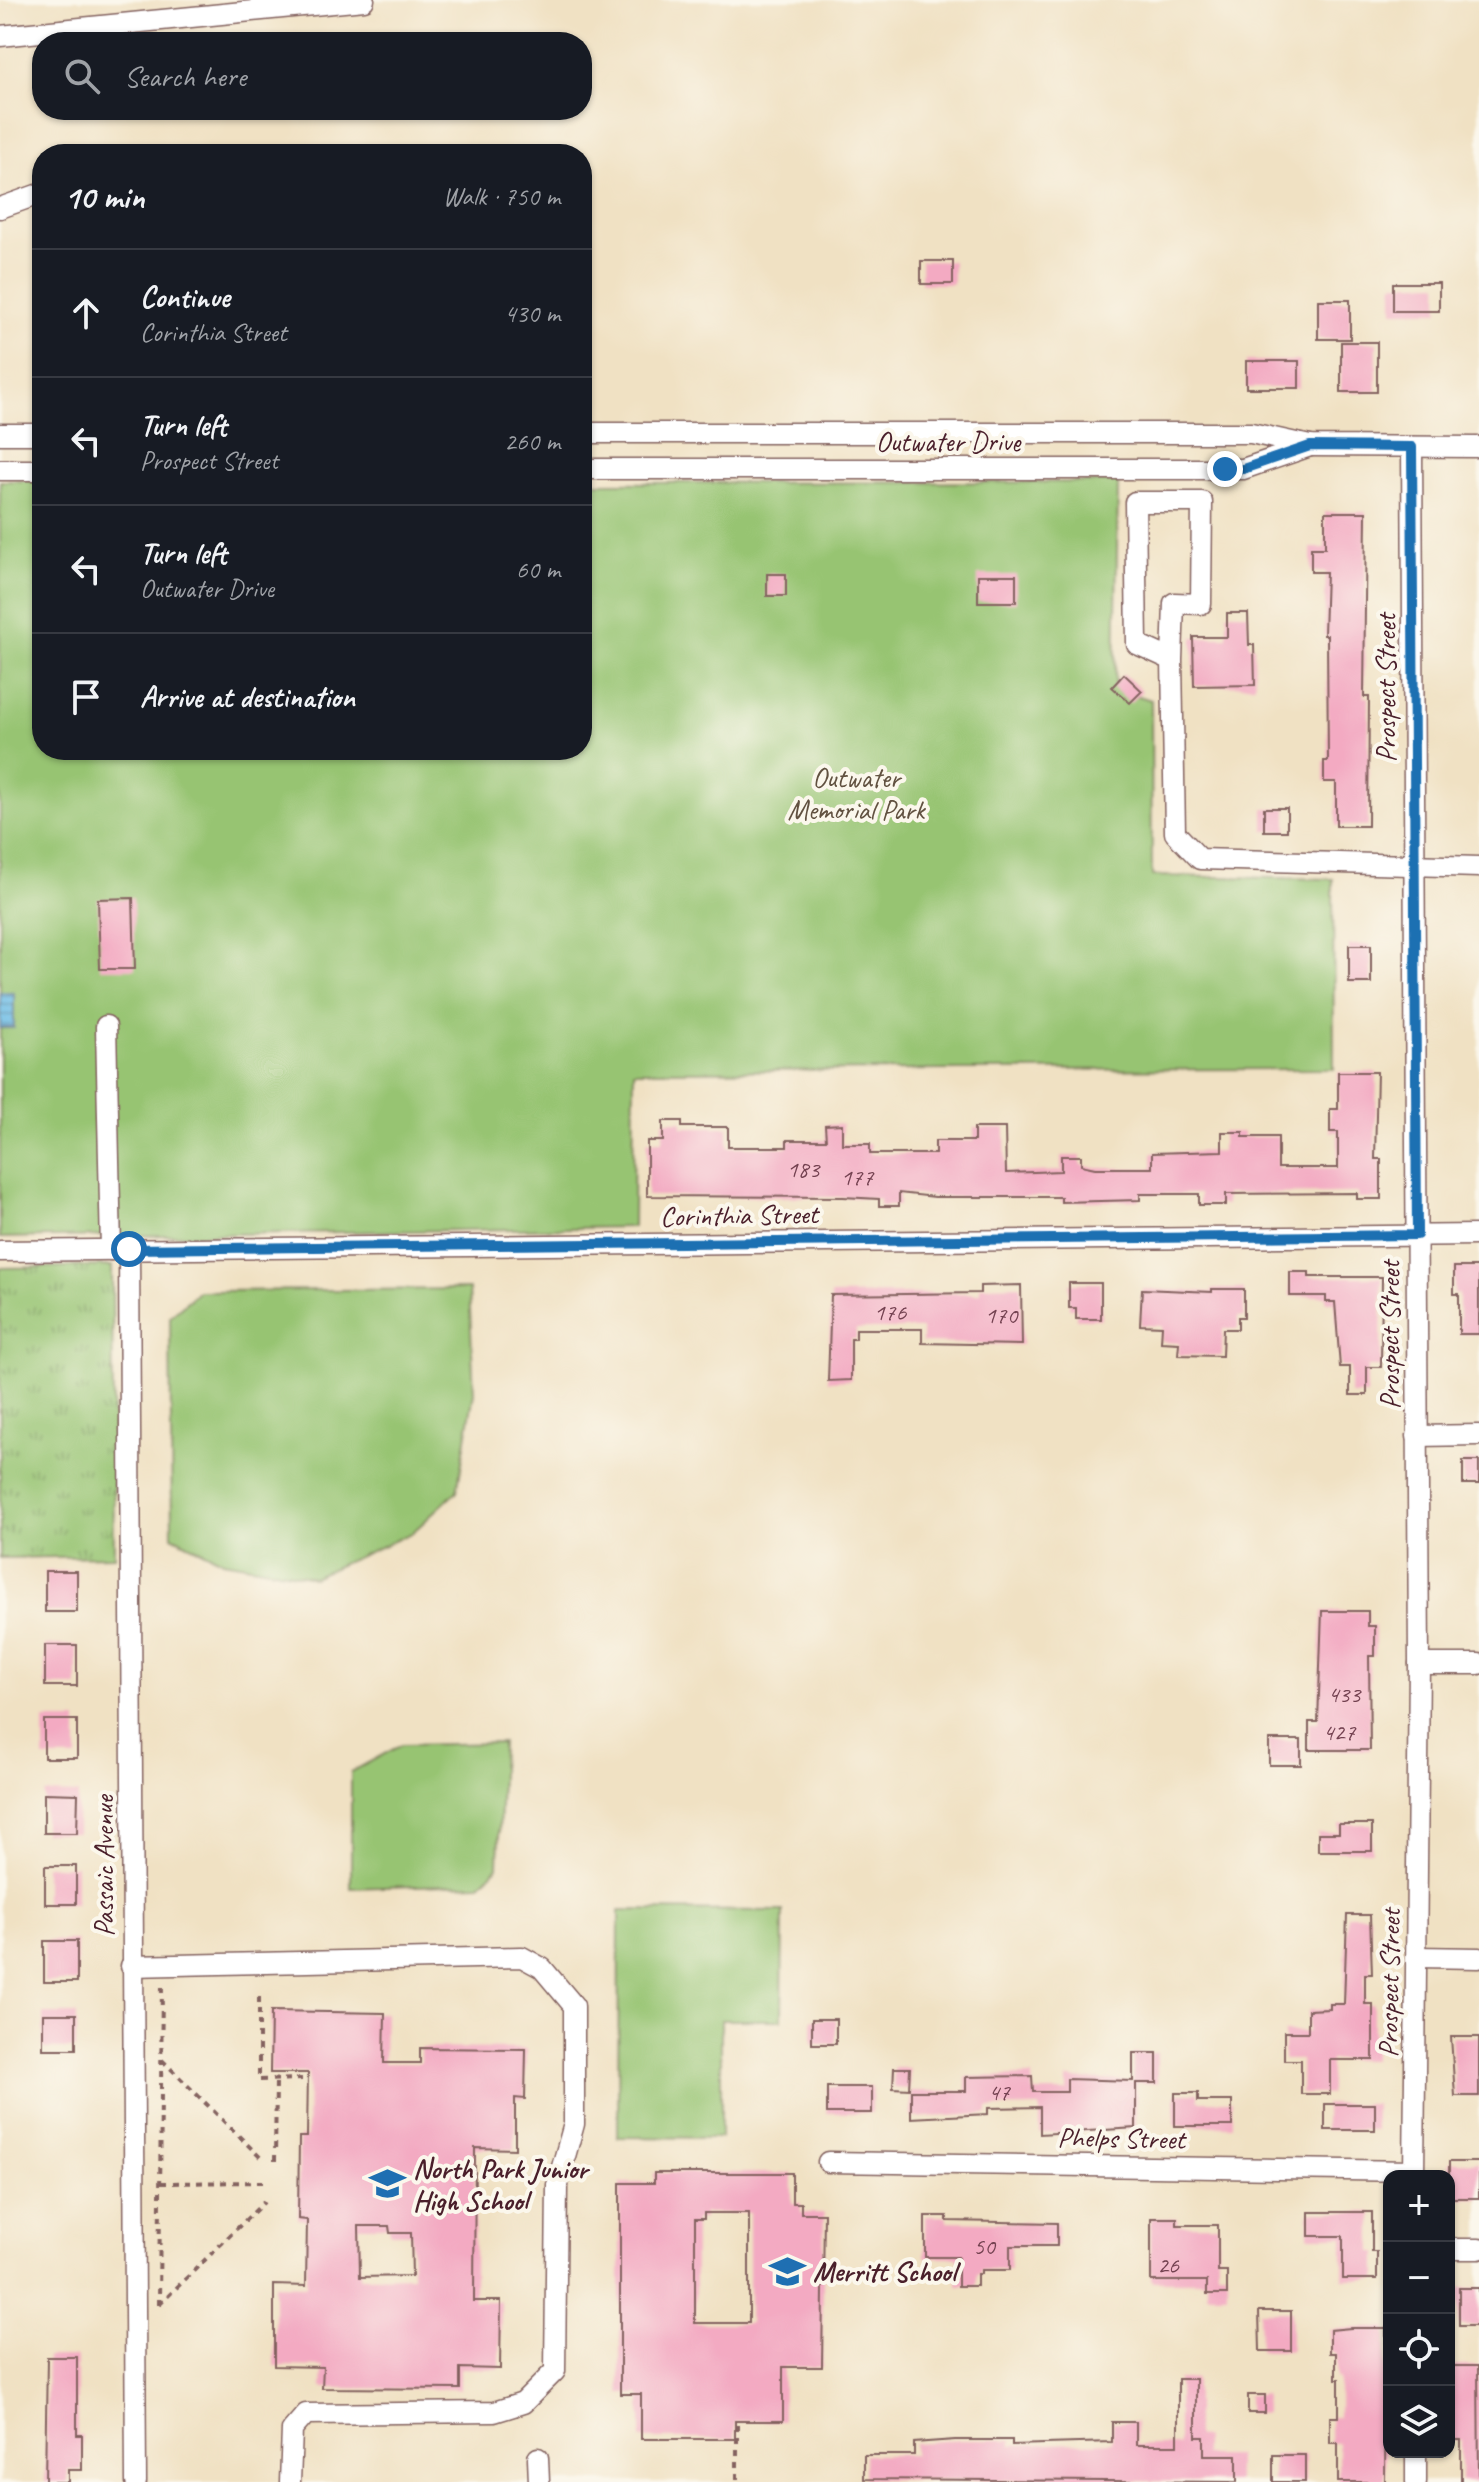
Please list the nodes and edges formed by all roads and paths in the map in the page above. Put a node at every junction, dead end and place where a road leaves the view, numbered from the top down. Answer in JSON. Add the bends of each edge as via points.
{"nodes":[{"id":1,"x":364,"y":0,"type":"edge"},
{"id":2,"x":40,"y":32,"type":"edge"},
{"id":3,"x":32,"y":33,"type":"edge"},
{"id":4,"x":0,"y":36,"type":"edge"},
{"id":5,"x":32,"y":197,"type":"edge"},
{"id":6,"x":0,"y":208,"type":"edge"},
{"id":7,"x":592,"y":433,"type":"edge"},
{"id":8,"x":0,"y":434,"type":"edge"},
{"id":9,"x":32,"y":434,"type":"edge"},
{"id":10,"x":1310,"y":446,"type":"junction"},
{"id":11,"x":1412,"y":447,"type":"junction"},
{"id":12,"x":1479,"y":447,"type":"edge"},
{"id":13,"x":592,"y":469,"type":"edge"},
{"id":14,"x":1225,"y":469,"type":"junction"},
{"id":15,"x":0,"y":470,"type":"edge"},
{"id":16,"x":32,"y":470,"type":"edge"},
{"id":17,"x":1202,"y":502,"type":"junction"},
{"id":18,"x":1172,"y":660,"type":"junction"},
{"id":19,"x":1414,"y":867,"type":"junction"},
{"id":20,"x":1479,"y":867,"type":"edge"},
{"id":21,"x":106,"y":1026,"type":"dead end"},
{"id":22,"x":1417,"y":1235,"type":"junction"},
{"id":23,"x":1479,"y":1235,"type":"edge"},
{"id":24,"x":120,"y":1250,"type":"junction"},
{"id":25,"x":0,"y":1251,"type":"edge"},
{"id":26,"x":1479,"y":1435,"type":"edge"},
{"id":27,"x":1417,"y":1436,"type":"junction"},
{"id":28,"x":1419,"y":1664,"type":"junction"},
{"id":29,"x":1479,"y":1664,"type":"edge"},
{"id":30,"x":1417,"y":1957,"type":"junction"},
{"id":31,"x":1479,"y":1958,"type":"edge"},
{"id":32,"x":161,"y":1965,"type":"junction"},
{"id":33,"x":131,"y":1966,"type":"junction"},
{"id":34,"x":259,"y":1997,"type":"dead end"},
{"id":35,"x":162,"y":2060,"type":"junction"},
{"id":36,"x":306,"y":2079,"type":"dead end"},
{"id":37,"x":276,"y":2080,"type":"junction"},
{"id":38,"x":264,"y":2161,"type":"dead end"},
{"id":39,"x":275,"y":2161,"type":"dead end"},
{"id":40,"x":828,"y":2162,"type":"dead end"},
{"id":41,"x":1414,"y":2170,"type":"edge"},
{"id":42,"x":1383,"y":2172,"type":"edge"},
{"id":43,"x":264,"y":2182,"type":"dead end"},
{"id":44,"x":161,"y":2183,"type":"junction"},
{"id":45,"x":264,"y":2202,"type":"dead end"},
{"id":46,"x":1455,"y":2249,"type":"edge"},
{"id":47,"x":1479,"y":2249,"type":"edge"},
{"id":48,"x":737,"y":2425,"type":"dead end"},
{"id":49,"x":538,"y":2458,"type":"dead end"},
{"id":50,"x":1416,"y":2458,"type":"edge"},
{"id":51,"x":136,"y":2482,"type":"edge"},
{"id":52,"x":290,"y":2482,"type":"edge"},
{"id":53,"x":539,"y":2482,"type":"edge"},
{"id":54,"x":737,"y":2482,"type":"edge"},
{"id":55,"x":1416,"y":2482,"type":"edge"}],
"edges":[{"from":1,"to":2,"type":"street"},
{"from":3,"to":4,"type":"street"},
{"from":5,"to":6,"type":"street"},
{"from":7,"to":10,"type":"street","name":"Outwater Drive","via":[[1251,433]]},
{"from":8,"to":9,"type":"street"},
{"from":10,"to":11,"type":"street","name":"Outwater Drive"},
{"from":10,"to":14,"type":"street","name":"Outwater Drive","via":[[1243,469]]},
{"from":11,"to":12,"type":"street","name":"Outwater Drive"},
{"from":11,"to":19,"type":"street","name":"Prospect Street"},
{"from":13,"to":14,"type":"street","name":"Outwater Drive"},
{"from":14,"to":17,"type":"street"},
{"from":15,"to":16,"type":"street"},
{"from":17,"to":18,"type":"street","via":[[1201,604],[1174,603]]},
{"from":17,"to":18,"type":"street","via":[[1135,502],[1137,644]]},
{"from":18,"to":19,"type":"street","via":[[1175,833],[1200,859]]},
{"from":19,"to":20,"type":"street"},
{"from":19,"to":22,"type":"street","name":"Prospect Street"},
{"from":21,"to":24,"type":"street","name":"Passaic Avenue"},
{"from":22,"to":23,"type":"street","name":"Corinthia Street"},
{"from":22,"to":24,"type":"street","name":"Corinthia Street"},
{"from":22,"to":27,"type":"street","name":"Prospect Street"},
{"from":24,"to":25,"type":"street","name":"Corinthia Street"},
{"from":24,"to":33,"type":"street","name":"Passaic Avenue"},
{"from":26,"to":27,"type":"street"},
{"from":27,"to":28,"type":"street","name":"Prospect Street"},
{"from":28,"to":29,"type":"street"},
{"from":28,"to":30,"type":"street","name":"Prospect Street"},
{"from":30,"to":31,"type":"street"},
{"from":30,"to":41,"type":"street","name":"Prospect Street"},
{"from":32,"to":33,"type":"street"},
{"from":32,"to":35,"type":"path"},
{"from":32,"to":52,"type":"street","via":[[522,1957],[542,1968],[574,2006],[574,2124],[557,2185],[555,2371],[523,2403],[494,2412],[306,2414],[292,2430]]},
{"from":33,"to":51,"type":"street","name":"Passaic Avenue"},
{"from":34,"to":37,"type":"path","via":[[259,2080]]},
{"from":35,"to":38,"type":"path"},
{"from":35,"to":44,"type":"path"},
{"from":36,"to":37,"type":"path"},
{"from":37,"to":39,"type":"path"},
{"from":40,"to":42,"type":"street","name":"Phelps Street"},
{"from":43,"to":44,"type":"path"},
{"from":44,"to":45,"type":"path","via":[[159,2305]]},
{"from":46,"to":47,"type":"street"},
{"from":48,"to":54,"type":"path"},
{"from":49,"to":53,"type":"street"},
{"from":50,"to":55,"type":"street"}]}
